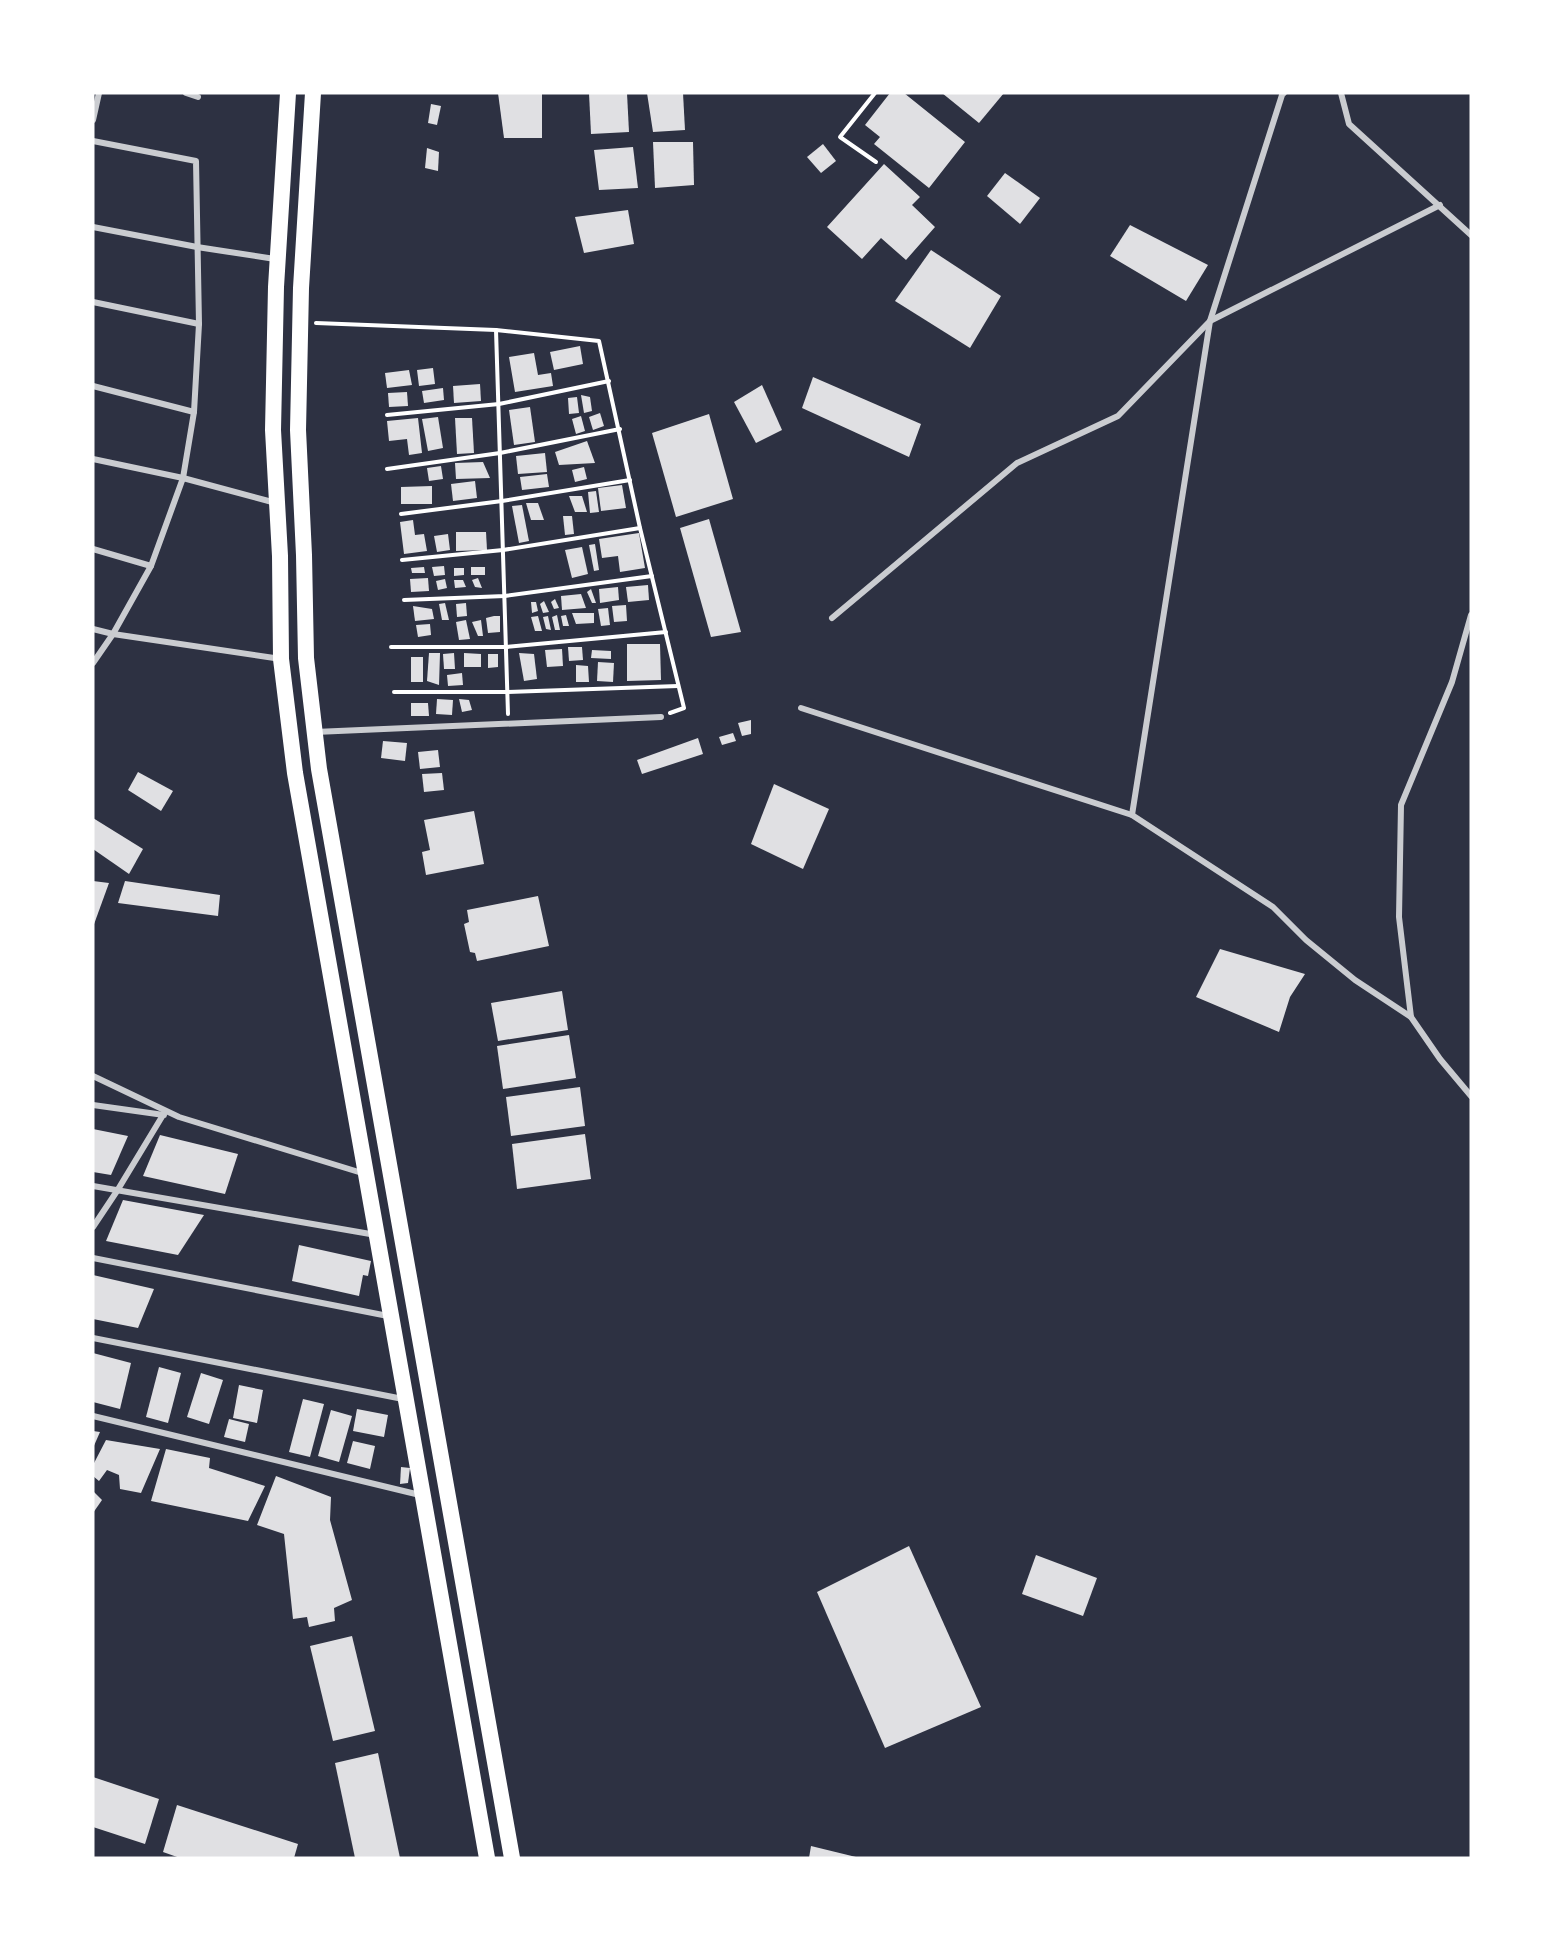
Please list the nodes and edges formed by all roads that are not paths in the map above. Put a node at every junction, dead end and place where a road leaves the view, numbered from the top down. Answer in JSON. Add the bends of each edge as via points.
{"nodes":[{"id":1,"x":99,"y":93,"type":"edge"},
{"id":2,"x":186,"y":93,"type":"edge"},
{"id":3,"x":288,"y":93,"type":"edge"},
{"id":4,"x":313,"y":93,"type":"edge"},
{"id":5,"x":1284,"y":93,"type":"edge"},
{"id":6,"x":1341,"y":93,"type":"edge"},
{"id":7,"x":198,"y":97,"type":"dead end"},
{"id":8,"x":93,"y":120,"type":"edge"},
{"id":9,"x":93,"y":141,"type":"edge"},
{"id":10,"x":1440,"y":205,"type":"junction"},
{"id":11,"x":93,"y":227,"type":"edge"},
{"id":12,"x":1471,"y":233,"type":"edge"},
{"id":13,"x":197,"y":247,"type":"junction"},
{"id":14,"x":279,"y":259,"type":"junction"},
{"id":15,"x":93,"y":302,"type":"edge"},
{"id":16,"x":1210,"y":321,"type":"junction"},
{"id":17,"x":199,"y":324,"type":"junction"},
{"id":18,"x":93,"y":386,"type":"edge"},
{"id":19,"x":194,"y":412,"type":"junction"},
{"id":20,"x":93,"y":459,"type":"edge"},
{"id":21,"x":183,"y":478,"type":"junction"},
{"id":22,"x":277,"y":503,"type":"junction"},
{"id":23,"x":93,"y":549,"type":"edge"},
{"id":24,"x":151,"y":566,"type":"junction"},
{"id":25,"x":1471,"y":615,"type":"edge"},
{"id":26,"x":832,"y":618,"type":"dead end"},
{"id":27,"x":93,"y":629,"type":"edge"},
{"id":28,"x":113,"y":634,"type":"junction"},
{"id":29,"x":281,"y":659,"type":"junction"},
{"id":30,"x":93,"y":663,"type":"edge"},
{"id":31,"x":801,"y":708,"type":"dead end"},
{"id":32,"x":661,"y":717,"type":"road end"},
{"id":33,"x":314,"y":732,"type":"junction"},
{"id":34,"x":1132,"y":815,"type":"junction"},
{"id":35,"x":1411,"y":1017,"type":"junction"},
{"id":36,"x":93,"y":1077,"type":"edge"},
{"id":37,"x":1471,"y":1096,"type":"edge"},
{"id":38,"x":93,"y":1105,"type":"edge"},
{"id":39,"x":163,"y":1115,"type":"junction"},
{"id":40,"x":179,"y":1117,"type":"junction"},
{"id":41,"x":366,"y":1174,"type":"junction"},
{"id":42,"x":93,"y":1186,"type":"edge"},
{"id":43,"x":117,"y":1191,"type":"junction"},
{"id":44,"x":93,"y":1227,"type":"edge"},
{"id":45,"x":377,"y":1235,"type":"junction"},
{"id":46,"x":93,"y":1257,"type":"edge"},
{"id":47,"x":392,"y":1317,"type":"junction"},
{"id":48,"x":93,"y":1338,"type":"edge"},
{"id":49,"x":406,"y":1400,"type":"junction"},
{"id":50,"x":93,"y":1416,"type":"edge"},
{"id":51,"x":423,"y":1496,"type":"junction"},
{"id":52,"x":487,"y":1858,"type":"edge"},
{"id":53,"x":512,"y":1858,"type":"edge"}],
"edges":[{"from":1,"to":8,"type":"street"},
{"from":2,"to":7,"type":"street"},
{"from":3,"to":14,"type":"highway"},
{"from":4,"to":33,"type":"highway","via":[[298,430],[306,658]]},
{"from":5,"to":16,"type":"street"},
{"from":6,"to":10,"type":"street","via":[[1349,124]]},
{"from":9,"to":13,"type":"street","via":[[196,161]]},
{"from":10,"to":12,"type":"street"},
{"from":10,"to":16,"type":"street"},
{"from":11,"to":13,"type":"street"},
{"from":13,"to":14,"type":"street"},
{"from":13,"to":17,"type":"street"},
{"from":14,"to":22,"type":"highway","via":[[273,430]]},
{"from":15,"to":17,"type":"street"},
{"from":16,"to":26,"type":"street","via":[[1118,416],[1017,464]]},
{"from":16,"to":34,"type":"street"},
{"from":17,"to":19,"type":"street"},
{"from":18,"to":19,"type":"street"},
{"from":19,"to":21,"type":"street"},
{"from":20,"to":21,"type":"street"},
{"from":21,"to":22,"type":"street"},
{"from":21,"to":24,"type":"street"},
{"from":22,"to":29,"type":"highway"},
{"from":23,"to":24,"type":"street"},
{"from":24,"to":28,"type":"street"},
{"from":25,"to":35,"type":"street","via":[[1452,682],[1401,805],[1399,917]]},
{"from":27,"to":28,"type":"street"},
{"from":28,"to":29,"type":"street"},
{"from":28,"to":30,"type":"street"},
{"from":29,"to":41,"type":"highway","via":[[295,773]]},
{"from":31,"to":34,"type":"street"},
{"from":32,"to":33,"type":"street"},
{"from":33,"to":53,"type":"highway"},
{"from":34,"to":35,"type":"street","via":[[1273,908],[1355,980]]},
{"from":35,"to":37,"type":"street"},
{"from":36,"to":40,"type":"street"},
{"from":38,"to":39,"type":"street"},
{"from":39,"to":40,"type":"street"},
{"from":39,"to":43,"type":"street"},
{"from":40,"to":41,"type":"street"},
{"from":41,"to":45,"type":"highway"},
{"from":42,"to":43,"type":"street"},
{"from":43,"to":44,"type":"street"},
{"from":43,"to":45,"type":"street"},
{"from":45,"to":47,"type":"highway"},
{"from":46,"to":47,"type":"street"},
{"from":47,"to":49,"type":"highway"},
{"from":48,"to":49,"type":"street"},
{"from":49,"to":51,"type":"highway"},
{"from":50,"to":51,"type":"street"},
{"from":51,"to":52,"type":"highway"}]}
